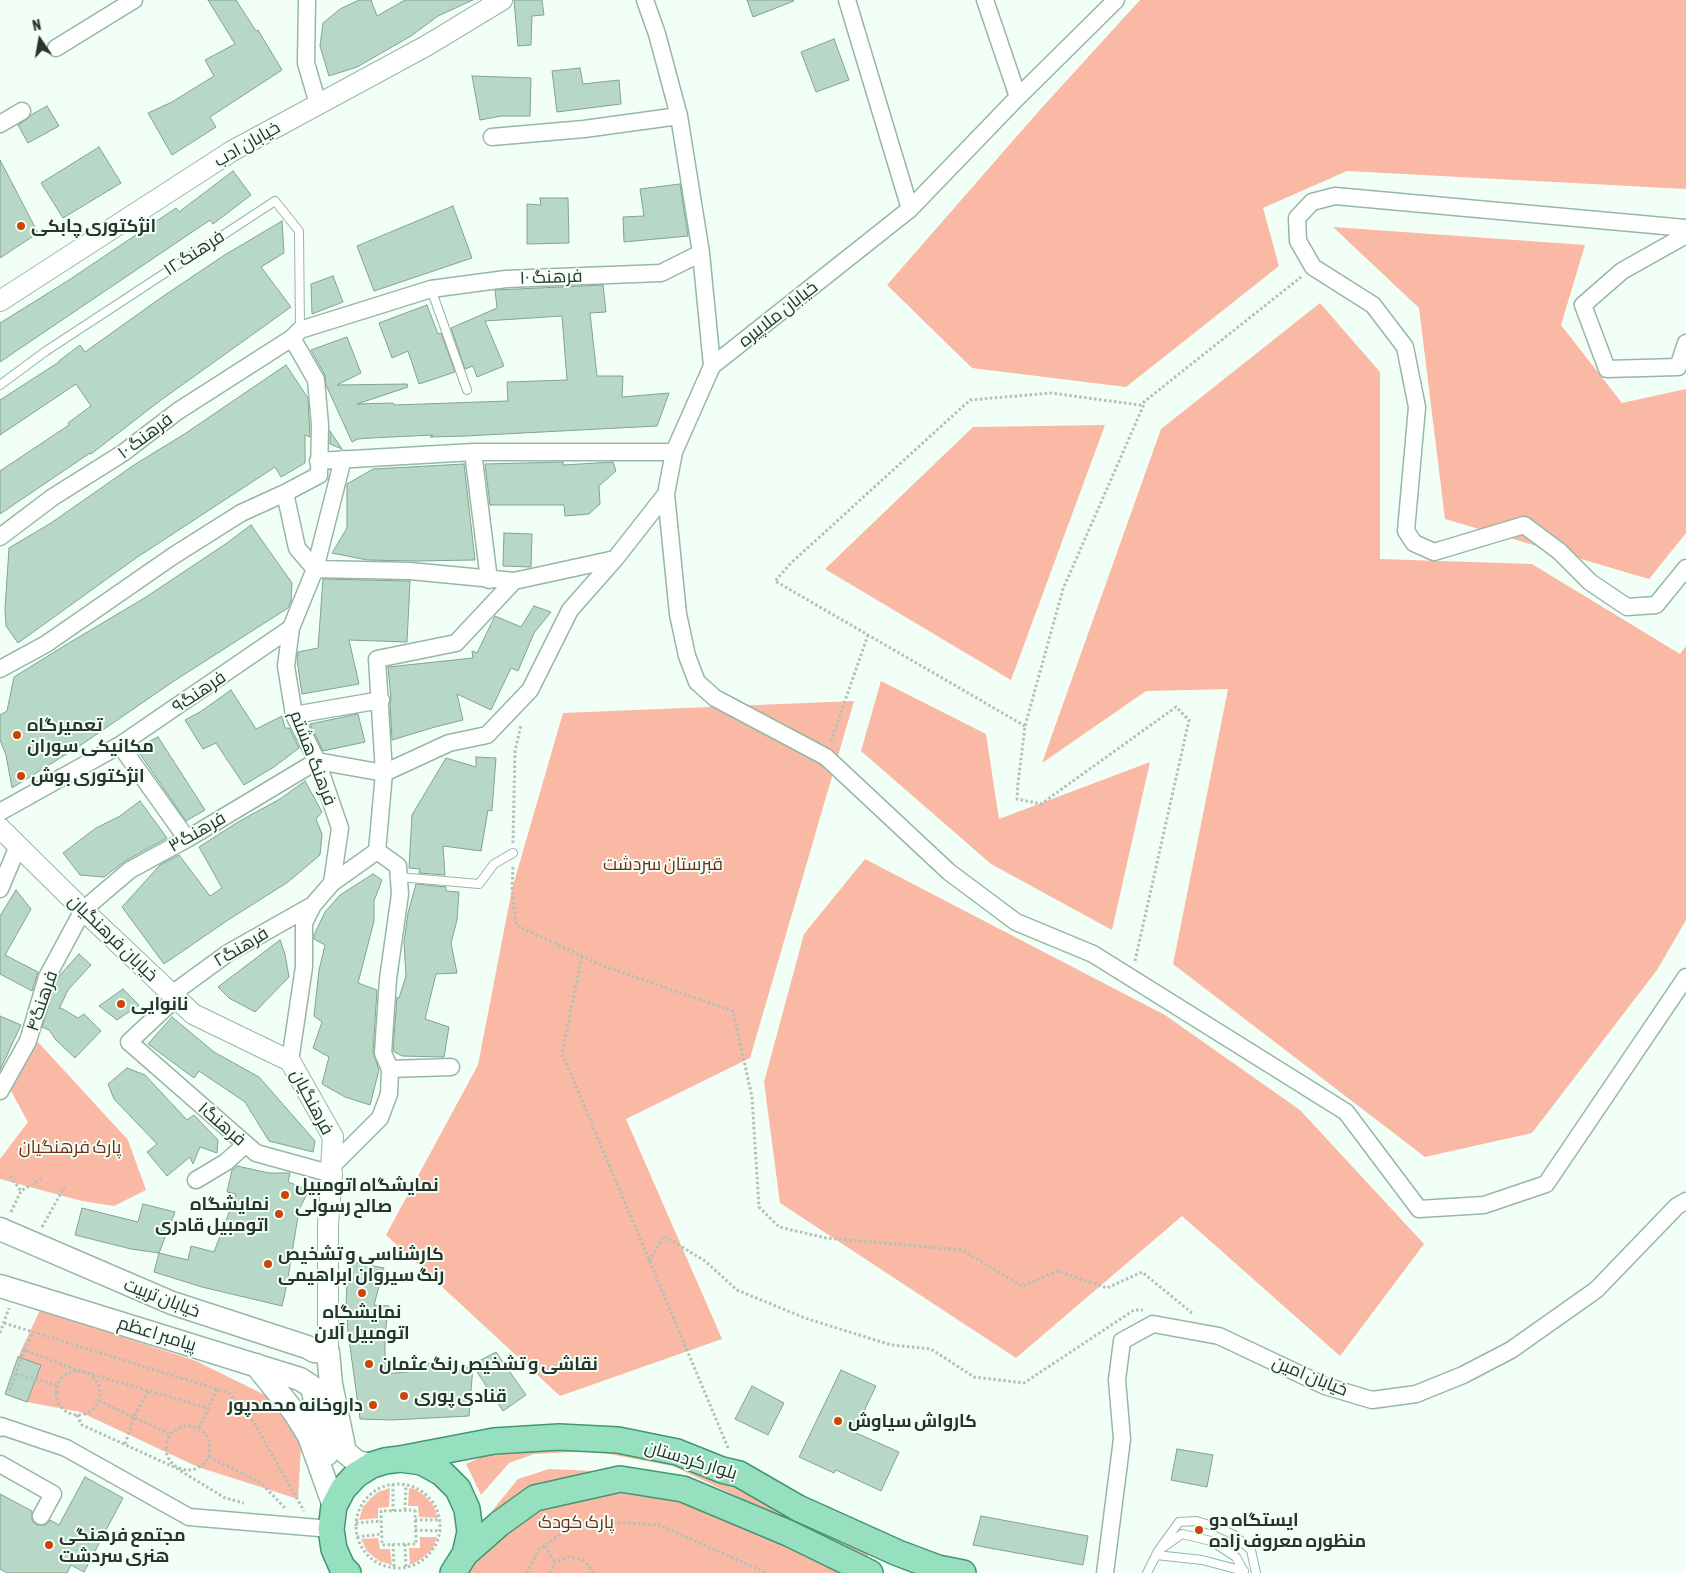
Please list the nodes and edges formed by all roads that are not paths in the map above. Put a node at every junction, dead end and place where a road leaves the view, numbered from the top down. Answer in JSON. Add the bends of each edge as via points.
{"nodes":[{"id":1,"x":134,"y":0,"type":"edge"},
{"id":2,"x":307,"y":0,"type":"edge"},
{"id":3,"x":502,"y":0,"type":"edge"},
{"id":4,"x":645,"y":0,"type":"edge"},
{"id":5,"x":847,"y":0,"type":"edge"},
{"id":6,"x":985,"y":0,"type":"edge"},
{"id":7,"x":1116,"y":0,"type":"edge"},
{"id":8,"x":56,"y":48,"type":"dead end"},
{"id":9,"x":1018,"y":97,"type":"junction"},
{"id":10,"x":318,"y":104,"type":"junction"},
{"id":11,"x":22,"y":111,"type":"dead end"},
{"id":12,"x":679,"y":116,"type":"junction"},
{"id":13,"x":0,"y":124,"type":"edge"},
{"id":14,"x":492,"y":136,"type":"dead end"},
{"id":15,"x":910,"y":209,"type":"junction"},
{"id":16,"x":1686,"y":228,"type":"edge"},
{"id":17,"x":1686,"y":235,"type":"edge"},
{"id":18,"x":701,"y":253,"type":"junction"},
{"id":19,"x":431,"y":289,"type":"junction"},
{"id":20,"x":0,"y":301,"type":"edge"},
{"id":21,"x":296,"y":334,"type":"junction"},
{"id":22,"x":1686,"y":343,"type":"edge"},
{"id":23,"x":712,"y":366,"type":"junction"},
{"id":24,"x":0,"y":385,"type":"edge"},
{"id":25,"x":467,"y":390,"type":"dead end"},
{"id":26,"x":473,"y":452,"type":"junction"},
{"id":27,"x":674,"y":452,"type":"junction"},
{"id":28,"x":343,"y":459,"type":"junction"},
{"id":29,"x":318,"y":462,"type":"junction"},
{"id":30,"x":285,"y":493,"type":"junction"},
{"id":31,"x":666,"y":494,"type":"junction"},
{"id":32,"x":0,"y":537,"type":"edge"},
{"id":33,"x":615,"y":559,"type":"junction"},
{"id":34,"x":1686,"y":568,"type":"edge"},
{"id":35,"x":315,"y":569,"type":"junction"},
{"id":36,"x":489,"y":580,"type":"junction"},
{"id":37,"x":514,"y":582,"type":"junction"},
{"id":38,"x":291,"y":628,"type":"junction"},
{"id":39,"x":0,"y":669,"type":"edge"},
{"id":40,"x":380,"y":700,"type":"junction"},
{"id":41,"x":294,"y":715,"type":"junction"},
{"id":42,"x":120,"y":745,"type":"junction"},
{"id":43,"x":317,"y":761,"type":"junction"},
{"id":44,"x":384,"y":773,"type":"junction"},
{"id":45,"x":0,"y":812,"type":"edge"},
{"id":46,"x":0,"y":828,"type":"edge"},
{"id":47,"x":187,"y":839,"type":"junction"},
{"id":48,"x":18,"y":846,"type":"junction"},
{"id":49,"x":377,"y":851,"type":"junction"},
{"id":50,"x":513,"y":853,"type":"road end"},
{"id":51,"x":399,"y":877,"type":"junction"},
{"id":52,"x":332,"y":883,"type":"junction"},
{"id":53,"x":0,"y":889,"type":"edge"},
{"id":54,"x":314,"y":905,"type":"junction"},
{"id":55,"x":83,"y":910,"type":"junction"},
{"id":56,"x":1686,"y":977,"type":"edge"},
{"id":57,"x":174,"y":996,"type":"junction"},
{"id":58,"x":129,"y":1042,"type":"joint"},
{"id":59,"x":290,"y":1061,"type":"junction"},
{"id":60,"x":450,"y":1067,"type":"dead end"},
{"id":61,"x":390,"y":1069,"type":"junction"},
{"id":62,"x":0,"y":1091,"type":"edge"},
{"id":63,"x":246,"y":1144,"type":"junction"},
{"id":64,"x":331,"y":1171,"type":"junction"},
{"id":65,"x":196,"y":1180,"type":"dead end"},
{"id":66,"x":1682,"y":1204,"type":"edge"},
{"id":67,"x":0,"y":1229,"type":"edge"},
{"id":68,"x":8,"y":1288,"type":"edge"},
{"id":69,"x":321,"y":1351,"type":"junction"},
{"id":70,"x":256,"y":1365,"type":"junction"},
{"id":71,"x":314,"y":1383,"type":"junction"},
{"id":72,"x":0,"y":1428,"type":"edge"},
{"id":73,"x":400,"y":1459,"type":"junction"},
{"id":74,"x":0,"y":1464,"type":"edge"},
{"id":75,"x":372,"y":1465,"type":"junction"},
{"id":76,"x":41,"y":1516,"type":"dead end"},
{"id":77,"x":326,"y":1521,"type":"junction"},
{"id":78,"x":884,"y":1547,"type":"junction"},
{"id":79,"x":1157,"y":1553,"type":"junction"},
{"id":80,"x":459,"y":1564,"type":"edge"},
{"id":81,"x":918,"y":1568,"type":"edge"},
{"id":82,"x":1244,"y":1571,"type":"edge"},
{"id":83,"x":869,"y":1572,"type":"edge"},
{"id":84,"x":348,"y":1573,"type":"edge"},
{"id":85,"x":963,"y":1573,"type":"edge"},
{"id":86,"x":1105,"y":1573,"type":"edge"},
{"id":87,"x":1147,"y":1573,"type":"edge"},
{"id":88,"x":1256,"y":1573,"type":"edge"}],
"edges":[{"from":1,"to":8,"type":"street"},
{"from":2,"to":10,"type":"street","via":[[306,63]]},
{"from":3,"to":10,"type":"street","name":"خیابان ادب","via":[[426,46]]},
{"from":4,"to":12,"type":"street"},
{"from":5,"to":15,"type":"street"},
{"from":6,"to":9,"type":"street"},
{"from":7,"to":9,"type":"street","name":"خیابان ملاپیره"},
{"from":9,"to":15,"type":"street","name":"خیابان ملاپیره"},
{"from":10,"to":20,"type":"street","name":"خیابان ادب","via":[[232,150]]},
{"from":11,"to":13,"type":"street"},
{"from":12,"to":14,"type":"street","via":[[584,129]]},
{"from":12,"to":18,"type":"street"},
{"from":15,"to":23,"type":"street","name":"خیابان ملاپیره"},
{"from":16,"to":34,"type":"street","via":[[1335,196],[1312,202],[1297,218],[1298,241],[1313,267],[1373,305],[1404,347],[1417,407],[1406,531],[1414,542],[1434,552],[1524,525],[1559,551],[1590,582],[1627,607],[1656,606]]},
{"from":17,"to":22,"type":"street","via":[[1622,271],[1583,305],[1607,369],[1678,367]]},
{"from":18,"to":19,"type":"street","name":"فرهنگ ۱۰","via":[[661,273],[506,279]]},
{"from":18,"to":23,"type":"street"},
{"from":19,"to":21,"type":"street","name":"فرهنگ ۱۰"},
{"from":19,"to":25,"type":"lane"},
{"from":21,"to":24,"type":"lane","name":"فرهنگ ۱۲","via":[[299,231],[275,201],[46,351]]},
{"from":21,"to":29,"type":"street","via":[[316,380],[320,425]]},
{"from":21,"to":32,"type":"street","name":"فرهنگ ۱۰","via":[[178,411],[123,453],[53,497]]},
{"from":23,"to":27,"type":"street","name":"خیابان ملاپیره"},
{"from":26,"to":27,"type":"street"},
{"from":26,"to":28,"type":"street"},
{"from":26,"to":36,"type":"street"},
{"from":27,"to":31,"type":"street","name":"خیابان ملاپیره"},
{"from":28,"to":29,"type":"street"},
{"from":28,"to":35,"type":"street","name":"فرهنگ هشتم"},
{"from":29,"to":30,"type":"street","via":[[319,475]]},
{"from":30,"to":35,"type":"street","via":[[297,548]]},
{"from":30,"to":39,"type":"street","via":[[241,513],[46,644]]},
{"from":31,"to":33,"type":"street","name":"خیابان ملاپیره"},
{"from":31,"to":56,"type":"street","via":[[678,614],[687,656],[697,682],[715,698],[826,757],[949,872],[1016,922],[1093,954],[1346,1112],[1419,1209],[1484,1205],[1546,1184]]},
{"from":33,"to":37,"type":"street"},
{"from":33,"to":44,"type":"street","name":"خیابان ملاپیره","via":[[570,610],[530,690],[487,735],[449,743]]},
{"from":35,"to":36,"type":"street","via":[[410,571]]},
{"from":35,"to":38,"type":"street","name":"فرهنگ هشتم"},
{"from":36,"to":37,"type":"street"},
{"from":37,"to":40,"type":"street","via":[[456,643],[377,659]]},
{"from":38,"to":41,"type":"street","name":"فرهنگ هشتم","via":[[286,666]]},
{"from":38,"to":42,"type":"street","name":"فرهنگ۹"},
{"from":40,"to":41,"type":"street"},
{"from":40,"to":44,"type":"street"},
{"from":41,"to":43,"type":"street","name":"فرهنگ هشتم"},
{"from":42,"to":45,"type":"street","name":"فرهنگ۹"},
{"from":42,"to":47,"type":"street"},
{"from":43,"to":44,"type":"street"},
{"from":43,"to":47,"type":"street","name":"فرهنگ۳"},
{"from":43,"to":52,"type":"street","name":"فرهنگ هشتم","via":[[340,828]]},
{"from":44,"to":49,"type":"street"},
{"from":46,"to":48,"type":"street","name":"خیابان فرهنگیان"},
{"from":47,"to":55,"type":"street","name":"فرهنگ۳","via":[[130,870]]},
{"from":48,"to":53,"type":"street"},
{"from":48,"to":55,"type":"street","name":"خیابان فرهنگیان"},
{"from":49,"to":51,"type":"street","via":[[398,866]]},
{"from":49,"to":52,"type":"street"},
{"from":50,"to":51,"type":"lane","via":[[494,864],[479,884]]},
{"from":51,"to":61,"type":"street","via":[[400,894],[388,979],[383,1053]]},
{"from":52,"to":54,"type":"street"},
{"from":54,"to":57,"type":"street","name":"فرهنگ۲","via":[[228,953]]},
{"from":54,"to":59,"type":"street","via":[[304,923],[304,967]]},
{"from":55,"to":57,"type":"street","name":"خیابان فرهنگیان"},
{"from":55,"to":62,"type":"street","name":"فرهنگ۴","via":[[47,977],[28,1041]]},
{"from":57,"to":58,"type":"street","name":"فرهنگ۲"},
{"from":57,"to":59,"type":"street","name":"خیابان فرهنگیان","via":[[193,1014]]},
{"from":58,"to":63,"type":"street","name":"فرهنگ۱"},
{"from":59,"to":64,"type":"street","name":"فرهنگیان","via":[[332,1137]]},
{"from":60,"to":61,"type":"street"},
{"from":61,"to":64,"type":"street","via":[[389,1094],[380,1118]]},
{"from":63,"to":64,"type":"street","name":"فرهنگ۱","via":[[256,1153]]},
{"from":63,"to":65,"type":"street","via":[[226,1162]]},
{"from":64,"to":69,"type":"street","name":"فرهنگیان"},
{"from":66,"to":86,"type":"street","name":"خیابان امین","via":[[1596,1290],[1512,1350],[1416,1394],[1372,1400],[1324,1386],[1218,1336],[1153,1324],[1122,1341],[1117,1380],[1122,1439]]},
{"from":67,"to":69,"type":"main road","name":"خیابان تربیت","via":[[172,1304]]},
{"from":68,"to":70,"type":"main road","name":"پیامبر اعظم"},
{"from":69,"to":71,"type":"main road"},
{"from":69,"to":71,"type":"main road","via":[[316,1370],[307,1376]]},
{"from":70,"to":71,"type":"main road","name":"پیامبر اعظم"},
{"from":70,"to":77,"type":"main road","via":[[309,1436]]},
{"from":71,"to":75,"type":"main road","via":[[346,1452],[357,1462]]},
{"from":71,"to":77,"type":"main road","via":[[327,1451]]},
{"from":72,"to":77,"type":"street","via":[[66,1448],[190,1517]]},
{"from":73,"to":75,"type":"main road","name":"بلوار کردستان"},
{"from":73,"to":78,"type":"main road","name":"بلوار کردستان","via":[[494,1441],[559,1437],[618,1440],[677,1452],[738,1474],[798,1508]]},
{"from":73,"to":80,"type":"main road","via":[[422,1462],[442,1473],[458,1489],[467,1509],[470,1532]]},
{"from":74,"to":76,"type":"street","via":[[53,1494]]},
{"from":75,"to":77,"type":"main road","via":[[343,1489]]},
{"from":77,"to":84,"type":"main road","via":[[334,1549]]},
{"from":78,"to":81,"type":"main road","name":"بلوار کردستان"},
{"from":78,"to":83,"type":"main road","via":[[890,1566]]},
{"from":79,"to":82,"type":"lane"},
{"from":79,"to":82,"type":"lane","via":[[1182,1534],[1211,1540],[1236,1557]]},
{"from":79,"to":87,"type":"lane"},
{"from":79,"to":88,"type":"lane","via":[[1179,1522],[1196,1521],[1234,1535],[1251,1550]]},
{"from":80,"to":83,"type":"main road","name":"بلوار کردستان","via":[[499,1524],[535,1498],[620,1479],[683,1489],[788,1533]]},
{"from":81,"to":85,"type":"main road","name":"بلوار کردستان"}]}
